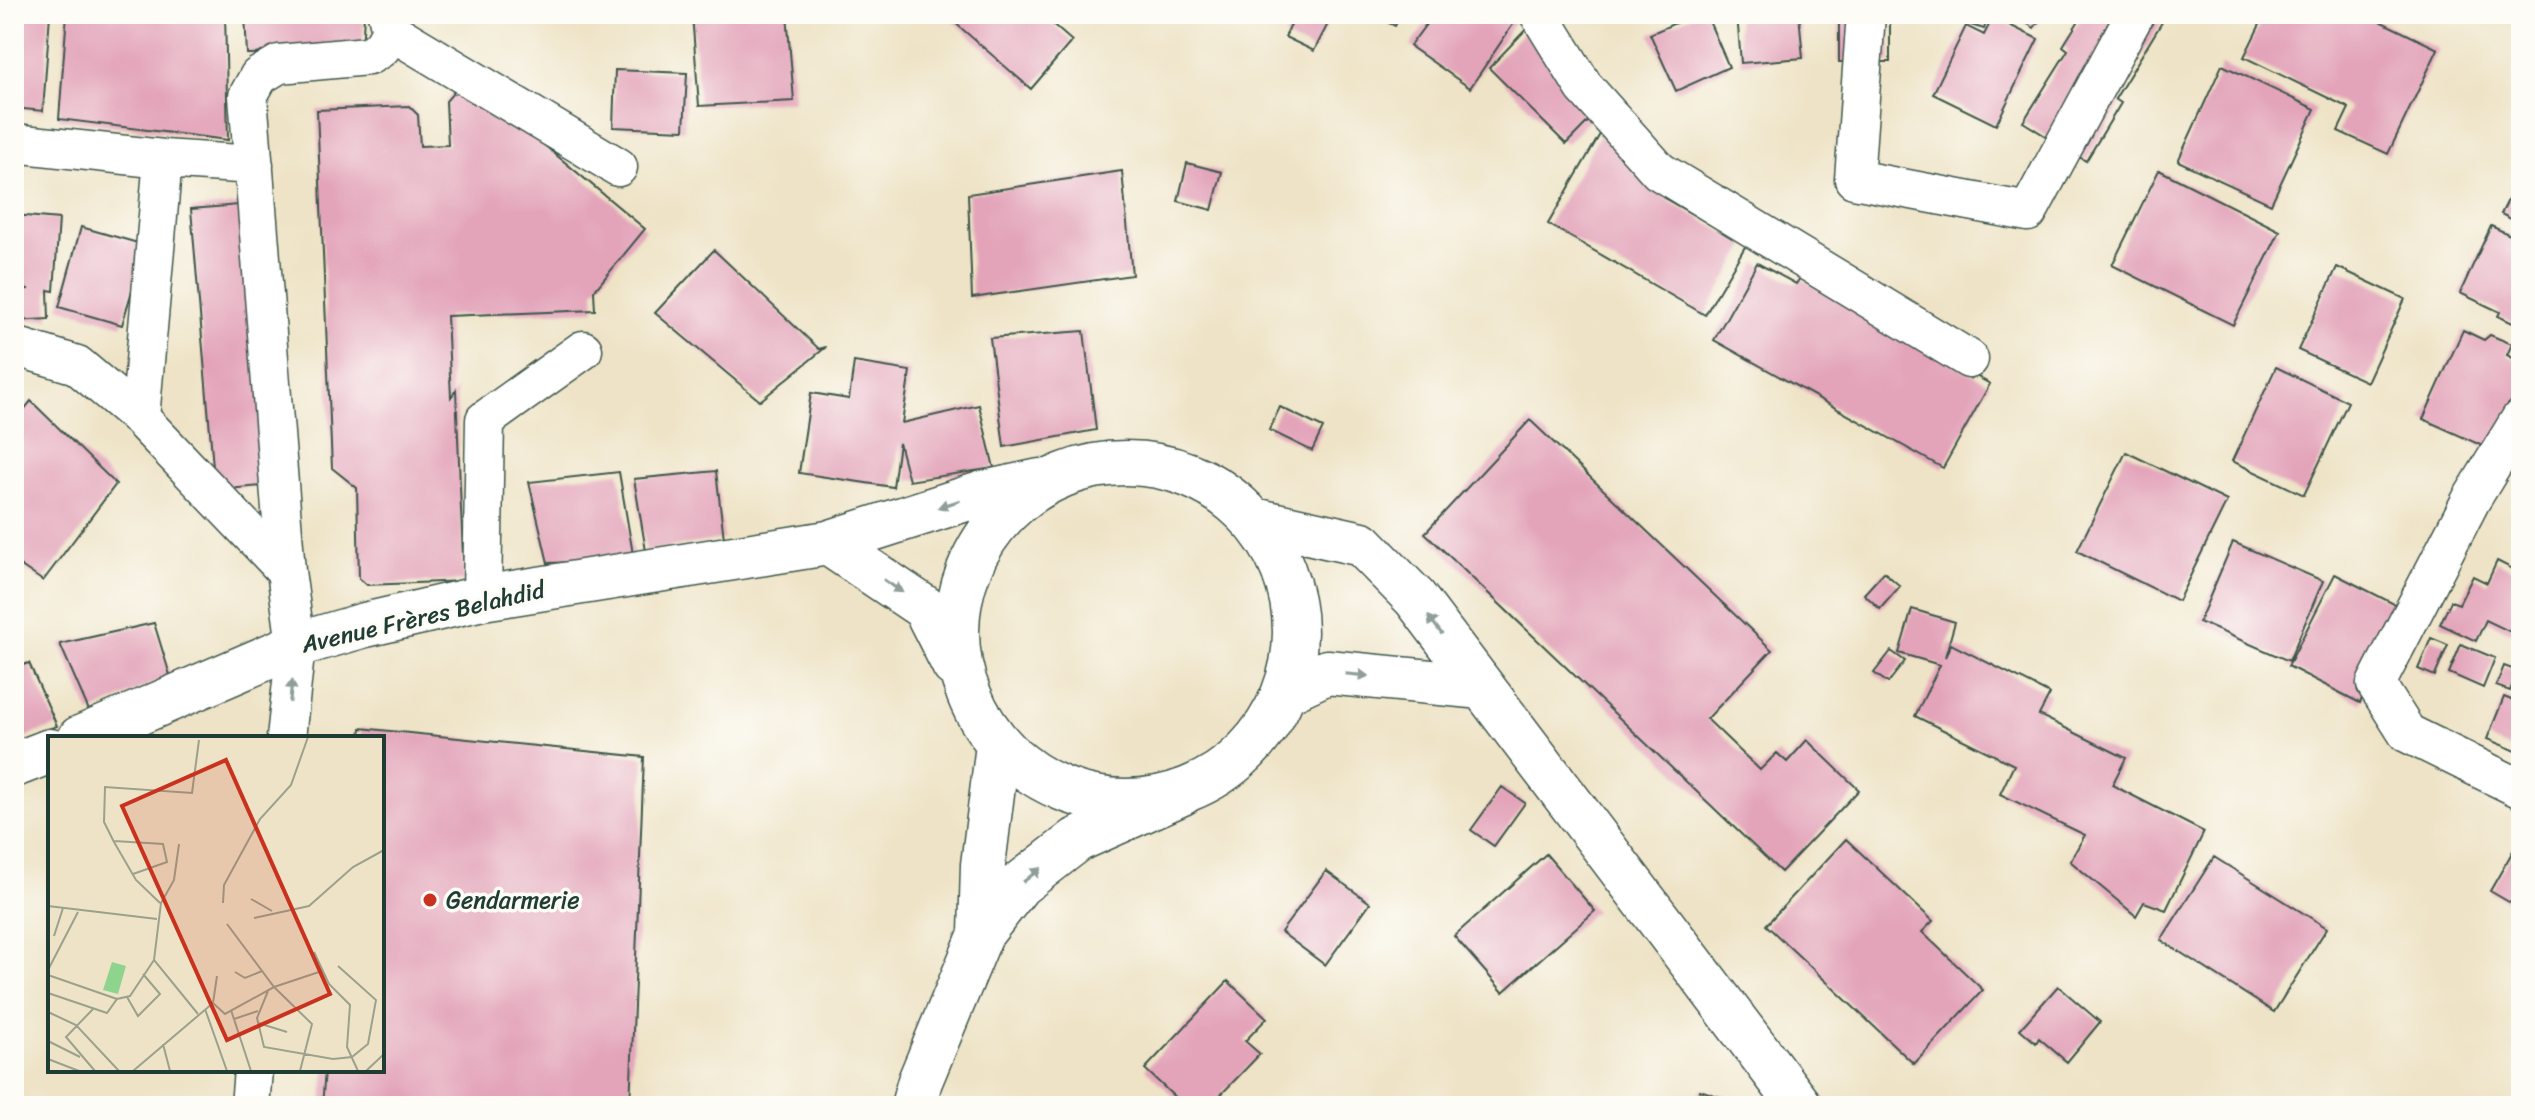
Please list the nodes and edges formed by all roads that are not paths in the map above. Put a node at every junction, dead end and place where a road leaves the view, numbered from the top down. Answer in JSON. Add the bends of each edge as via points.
{"nodes":[{"id":1,"x":1539,"y":14,"type":"edge"},
{"id":2,"x":1866,"y":14,"type":"edge"},
{"id":3,"x":2135,"y":14,"type":"edge"},
{"id":4,"x":389,"y":22,"type":"edge"},
{"id":5,"x":14,"y":143,"type":"edge"},
{"id":6,"x":163,"y":159,"type":"junction"},
{"id":7,"x":254,"y":165,"type":"junction"},
{"id":8,"x":618,"y":167,"type":"dead end"},
{"id":9,"x":583,"y":350,"type":"dead end"},
{"id":10,"x":19,"y":354,"type":"edge"},
{"id":11,"x":1969,"y":359,"type":"dead end"},
{"id":12,"x":140,"y":418,"type":"junction"},
{"id":13,"x":2521,"y":418,"type":"edge"},
{"id":14,"x":1052,"y":479,"type":"junction"},
{"id":15,"x":1254,"y":520,"type":"junction"},
{"id":16,"x":828,"y":543,"type":"junction"},
{"id":17,"x":286,"y":571,"type":"junction"},
{"id":18,"x":482,"y":598,"type":"junction"},
{"id":19,"x":296,"y":645,"type":"junction"},
{"id":20,"x":964,"y":684,"type":"junction"},
{"id":21,"x":1482,"y":687,"type":"junction"},
{"id":22,"x":1284,"y":692,"type":"junction"},
{"id":23,"x":85,"y":736,"type":"edge"},
{"id":24,"x":286,"y":736,"type":"edge"},
{"id":25,"x":998,"y":745,"type":"junction"},
{"id":26,"x":48,"y":752,"type":"edge"},
{"id":27,"x":14,"y":765,"type":"edge"},
{"id":28,"x":2521,"y":789,"type":"edge"},
{"id":29,"x":1182,"y":793,"type":"junction"},
{"id":30,"x":981,"y":934,"type":"junction"},
{"id":31,"x":253,"y":1072,"type":"edge"},
{"id":32,"x":250,"y":1106,"type":"edge"},
{"id":33,"x":913,"y":1106,"type":"edge"},
{"id":34,"x":1800,"y":1106,"type":"edge"}],
"edges":[{"from":1,"to":11,"type":"street","via":[[1584,87],[1659,171]]},
{"from":2,"to":3,"type":"street","via":[[1854,179],[2028,212]]},
{"from":4,"to":7,"type":"street","via":[[381,48],[368,56],[279,64],[259,76],[248,96]]},
{"from":4,"to":8,"type":"street"},
{"from":5,"to":6,"type":"street"},
{"from":6,"to":7,"type":"street"},
{"from":6,"to":12,"type":"street"},
{"from":7,"to":17,"type":"street"},
{"from":9,"to":18,"type":"street","via":[[485,420]]},
{"from":10,"to":12,"type":"street","via":[[77,365]]},
{"from":12,"to":17,"type":"street"},
{"from":13,"to":28,"type":"street","via":[[2471,500],[2376,684],[2407,733]]},
{"from":14,"to":15,"type":"main road","via":[[1105,463],[1160,465],[1211,484]]},
{"from":14,"to":16,"type":"main road","name":"Avenue Frères Belahdid","one_way":true,"via":[[984,493]]},
{"from":14,"to":20,"type":"main road","via":[[1011,506],[981,544],[961,588],[956,636]]},
{"from":21,"to":15,"type":"main road","one_way":true,"via":[[1415,598],[1362,544]]},
{"from":15,"to":22,"type":"main road","via":[[1279,558],[1293,601],[1295,648]]},
{"from":16,"to":18,"type":"main road","name":"Avenue Frères Belahdid"},
{"from":16,"to":20,"type":"main road","one_way":true,"via":[[925,608]]},
{"from":17,"to":19,"type":"street"},
{"from":18,"to":19,"type":"main road","name":"Avenue Frères Belahdid"},
{"from":19,"to":23,"type":"main road","name":"Avenue Frères Belahdid"},
{"from":24,"to":19,"type":"street","one_way":true},
{"from":20,"to":25,"type":"main road","via":[[977,716]]},
{"from":22,"to":21,"type":"main road","one_way":true,"via":[[1327,672]]},
{"from":21,"to":34,"type":"main road"},
{"from":22,"to":29,"type":"main road","via":[[1260,736],[1226,770]]},
{"from":25,"to":29,"type":"main road","via":[[1036,778],[1083,797],[1133,802]]},
{"from":25,"to":30,"type":"main road","via":[[984,851]]},
{"from":26,"to":27,"type":"main road"},
{"from":30,"to":29,"type":"main road","one_way":true,"via":[[1019,885],[1077,840]]},
{"from":30,"to":33,"type":"main road"},
{"from":31,"to":32,"type":"street"}]}
